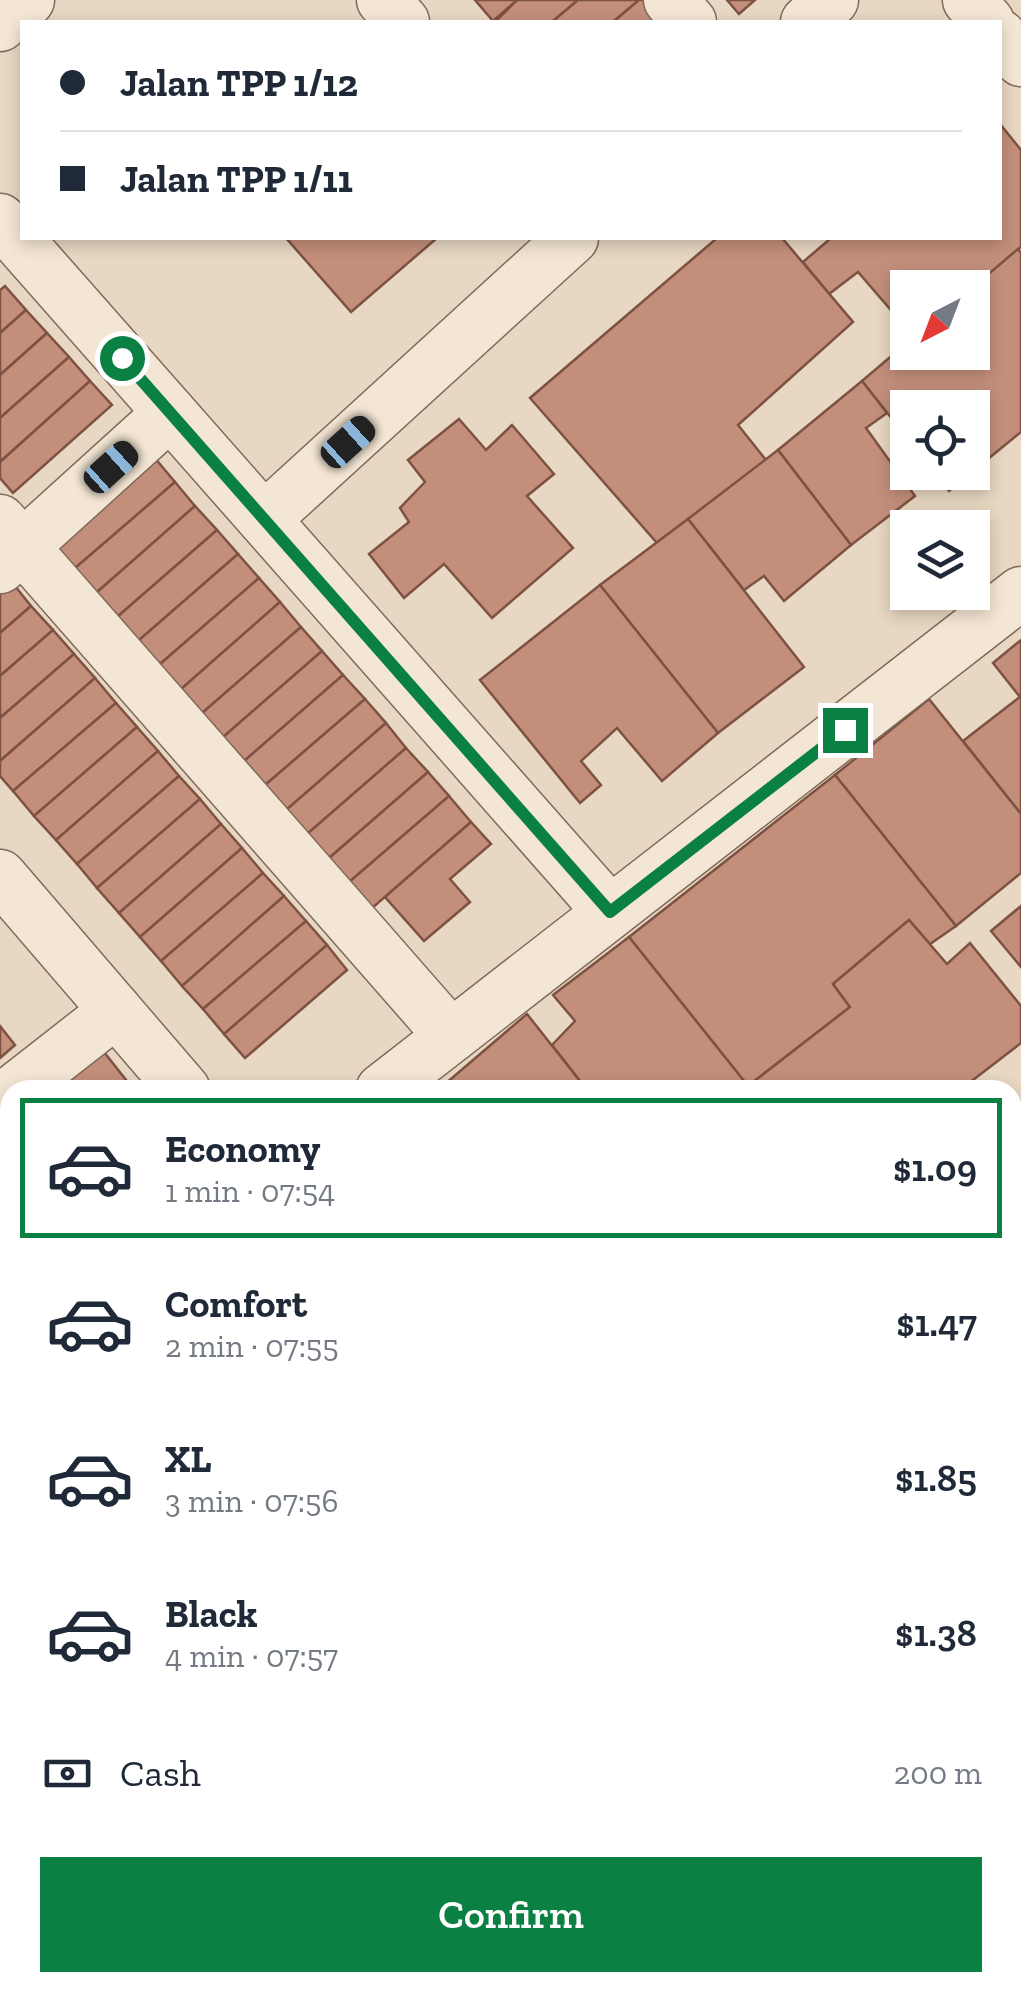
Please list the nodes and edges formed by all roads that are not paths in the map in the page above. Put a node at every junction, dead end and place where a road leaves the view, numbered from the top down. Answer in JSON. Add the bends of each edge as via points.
{"nodes":[{"id":1,"x":28,"y":0,"type":"edge"},
{"id":2,"x":383,"y":0,"type":"edge"},
{"id":3,"x":670,"y":0,"type":"edge"},
{"id":4,"x":832,"y":0,"type":"edge"},
{"id":5,"x":969,"y":0,"type":"edge"},
{"id":6,"x":401,"y":20,"type":"edge"},
{"id":7,"x":688,"y":20,"type":"edge"},
{"id":8,"x":810,"y":20,"type":"edge"},
{"id":9,"x":986,"y":20,"type":"edge"},
{"id":10,"x":0,"y":25,"type":"edge"},
{"id":11,"x":1002,"y":38,"type":"edge"},
{"id":12,"x":1021,"y":60,"type":"edge"},
{"id":13,"x":0,"y":220,"type":"edge"},
{"id":14,"x":570,"y":240,"type":"edge"},
{"id":15,"x":170,"y":414,"type":"junction"},
{"id":16,"x":264,"y":518,"type":"junction"},
{"id":17,"x":8,"y":545,"type":"edge"},
{"id":18,"x":1021,"y":593,"type":"edge"},
{"id":19,"x":0,"y":876,"type":"edge"},
{"id":20,"x":610,"y":912,"type":"junction"},
{"id":21,"x":116,"y":1011,"type":"junction"},
{"id":22,"x":451,"y":1036,"type":"junction"},
{"id":23,"x":28,"y":1080,"type":"edge"},
{"id":24,"x":175,"y":1080,"type":"edge"},
{"id":25,"x":395,"y":1080,"type":"edge"}],
"edges":[{"from":1,"to":10,"type":"street"},
{"from":2,"to":6,"type":"street"},
{"from":3,"to":7,"type":"street"},
{"from":4,"to":8,"type":"street"},
{"from":5,"to":9,"type":"street"},
{"from":11,"to":12,"type":"street"},
{"from":13,"to":15,"type":"street"},
{"from":14,"to":16,"type":"street"},
{"from":15,"to":16,"type":"street"},
{"from":15,"to":17,"type":"street"},
{"from":16,"to":20,"type":"street"},
{"from":17,"to":22,"type":"street"},
{"from":18,"to":20,"type":"street"},
{"from":19,"to":21,"type":"street"},
{"from":20,"to":22,"type":"street"},
{"from":21,"to":23,"type":"street"},
{"from":21,"to":24,"type":"street"},
{"from":22,"to":25,"type":"street"}]}
